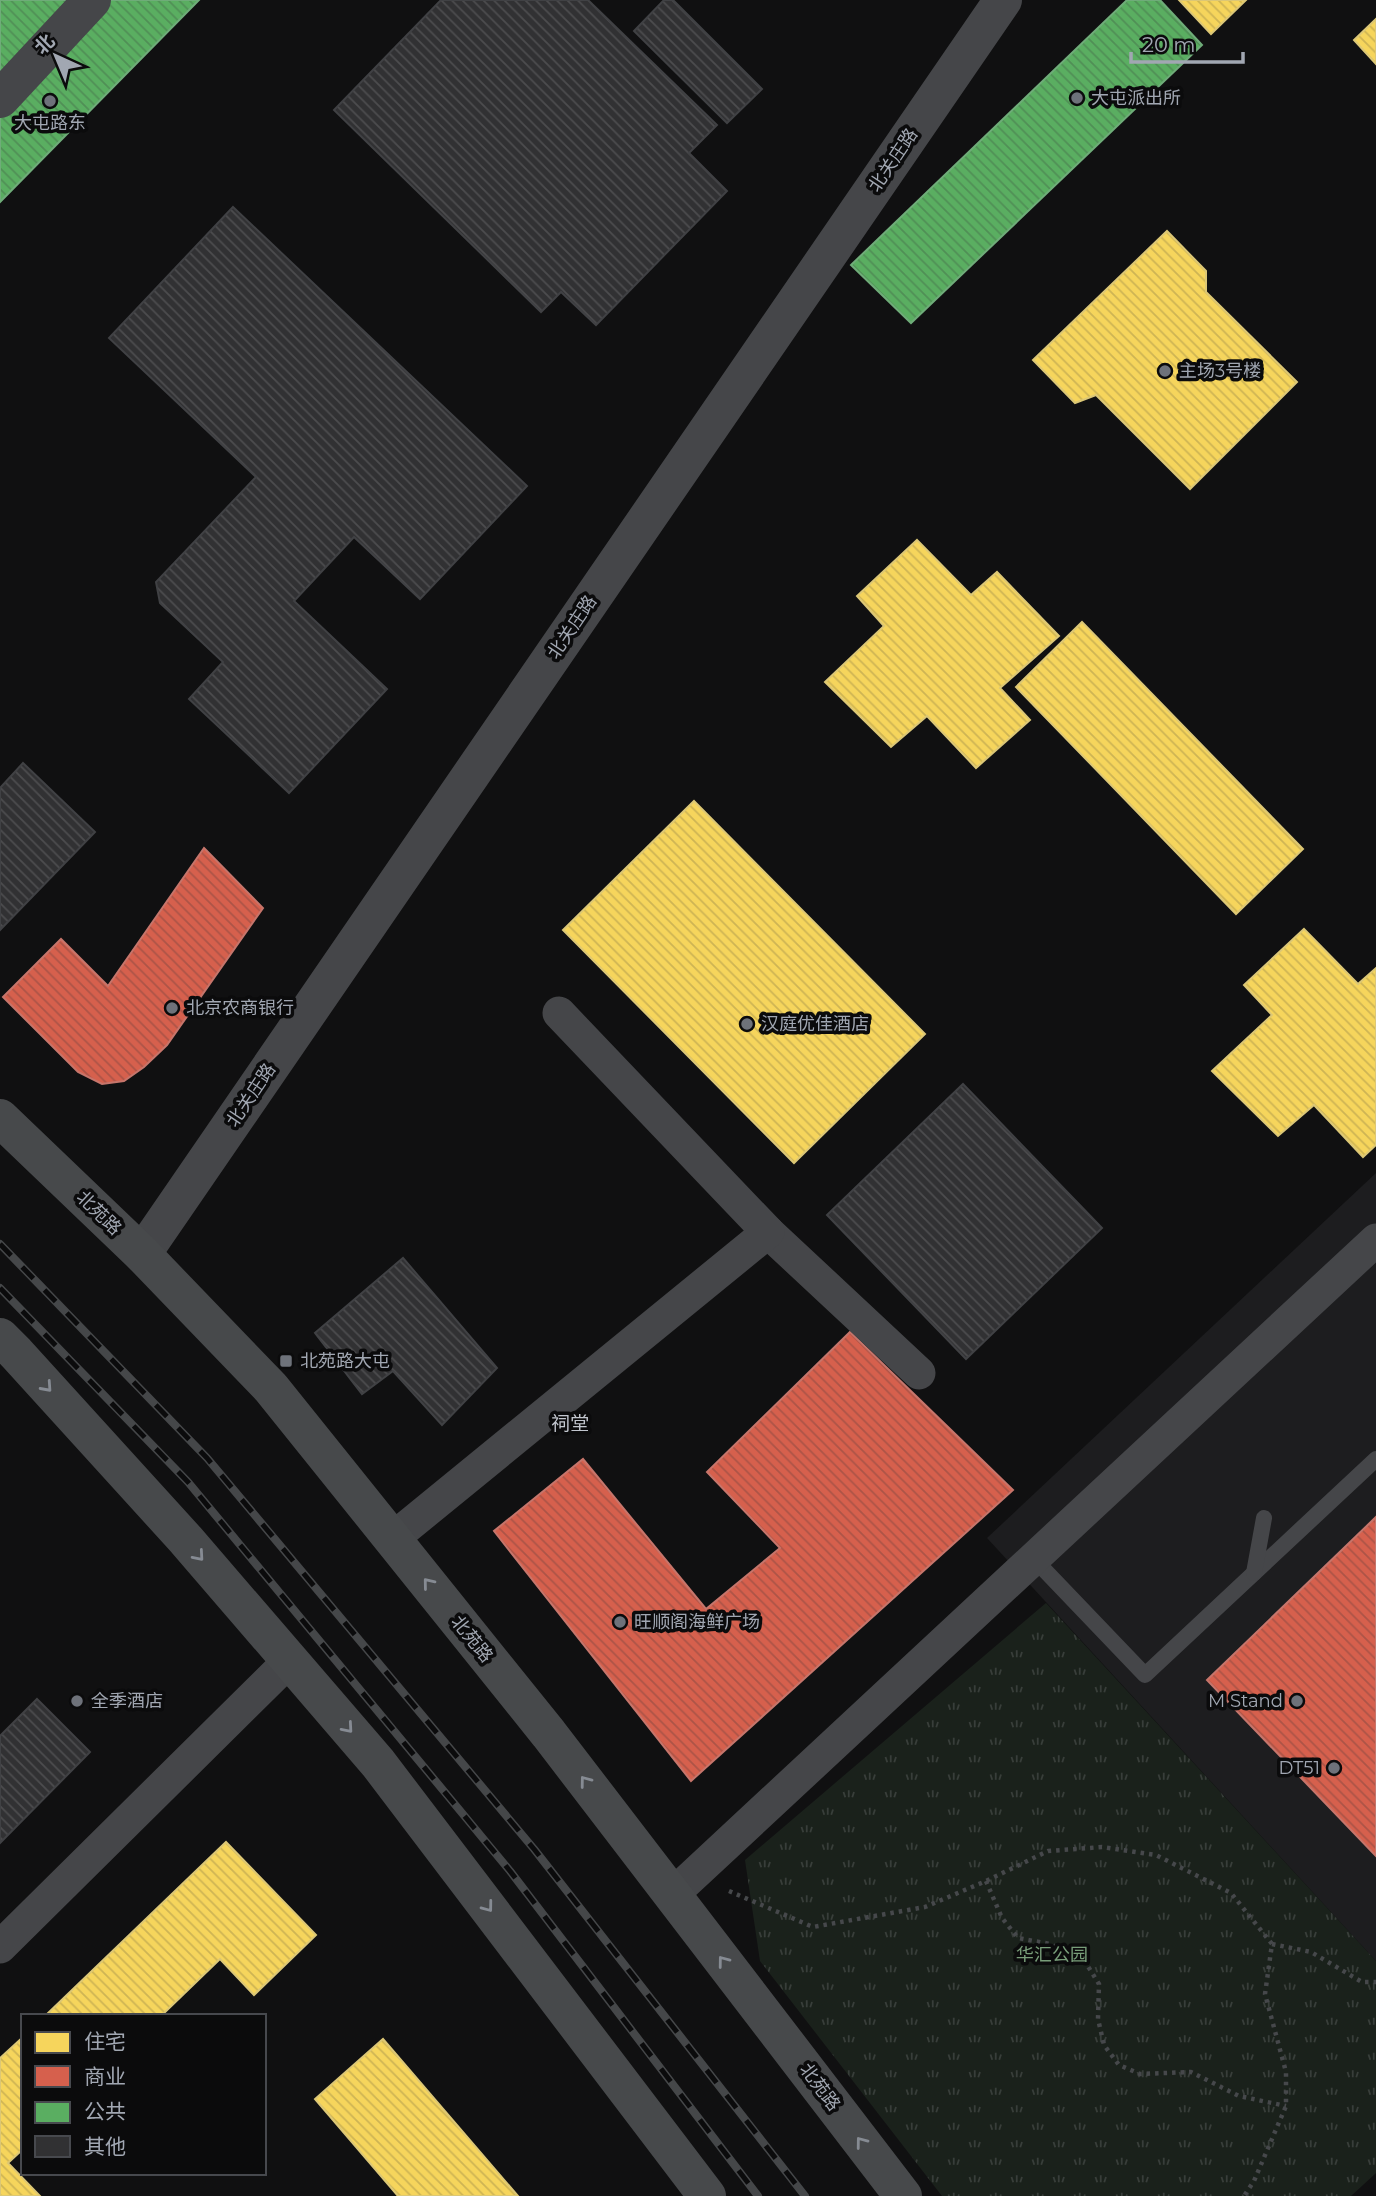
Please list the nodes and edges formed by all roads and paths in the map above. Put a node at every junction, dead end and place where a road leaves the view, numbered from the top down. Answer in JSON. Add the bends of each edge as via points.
{"nodes":[{"id":1,"x":92,"y":0,"type":"edge"},
{"id":2,"x":1003,"y":0,"type":"edge"},
{"id":3,"x":0,"y":99,"type":"edge"},
{"id":4,"x":559,"y":1013,"type":"dead end"},
{"id":5,"x":0,"y":1118,"type":"edge"},
{"id":6,"x":768,"y":1231,"type":"junction"},
{"id":7,"x":1376,"y":1240,"type":"edge"},
{"id":8,"x":142,"y":1254,"type":"junction"},
{"id":9,"x":0,"y":1337,"type":"edge"},
{"id":10,"x":919,"y":1373,"type":"dead end"},
{"id":11,"x":1376,"y":1459,"type":"edge"},
{"id":12,"x":1264,"y":1518,"type":"dead end"},
{"id":13,"x":392,"y":1539,"type":"junction"},
{"id":14,"x":1034,"y":1559,"type":"junction"},
{"id":15,"x":1254,"y":1573,"type":"junction"},
{"id":16,"x":290,"y":1660,"type":"junction"},
{"id":17,"x":701,"y":1869,"type":"junction"},
{"id":18,"x":986,"y":1881,"type":"junction"},
{"id":19,"x":672,"y":1895,"type":"junction"},
{"id":20,"x":1272,"y":1944,"type":"junction"},
{"id":21,"x":0,"y":1947,"type":"edge"},
{"id":22,"x":1376,"y":1982,"type":"edge"},
{"id":23,"x":1286,"y":2106,"type":"junction"},
{"id":24,"x":707,"y":2196,"type":"edge"},
{"id":25,"x":903,"y":2196,"type":"edge"},
{"id":26,"x":1244,"y":2196,"type":"edge"}],
"edges":[{"from":1,"to":3,"type":"street"},
{"from":2,"to":8,"type":"street","name":"北关庄路"},
{"from":4,"to":6,"type":"street"},
{"from":5,"to":8,"type":"main road","name":"北苑路"},
{"from":6,"to":10,"type":"street"},
{"from":6,"to":13,"type":"street"},
{"from":7,"to":14,"type":"street"},
{"from":8,"to":13,"type":"main road","name":"北苑路","via":[[271,1388]]},
{"from":9,"to":16,"type":"main road","one_way":true},
{"from":11,"to":15,"type":"lane"},
{"from":12,"to":15,"type":"lane"},
{"from":19,"to":13,"type":"main road","name":"北苑路","one_way":true},
{"from":14,"to":15,"type":"lane","via":[[1146,1675]]},
{"from":14,"to":17,"type":"street"},
{"from":16,"to":21,"type":"street"},
{"from":16,"to":24,"type":"main road","one_way":true,"via":[[378,1763]]},
{"from":17,"to":18,"type":"path","via":[[718,1886],[813,1927],[925,1907]]},
{"from":17,"to":19,"type":"street"},
{"from":18,"to":20,"type":"path","via":[[1048,1851],[1102,1847],[1156,1855],[1231,1894]]},
{"from":18,"to":23,"type":"path","via":[[1002,1918],[1018,1938],[1050,1944],[1084,1960],[1099,1984],[1098,2019],[1104,2045],[1119,2065],[1140,2074],[1191,2072],[1239,2096]]},
{"from":25,"to":19,"type":"main road","name":"北苑路","one_way":true},
{"from":20,"to":22,"type":"path","via":[[1311,1952],[1362,1982]]},
{"from":20,"to":23,"type":"path","via":[[1265,1994],[1286,2072]]},
{"from":23,"to":26,"type":"path"}]}
